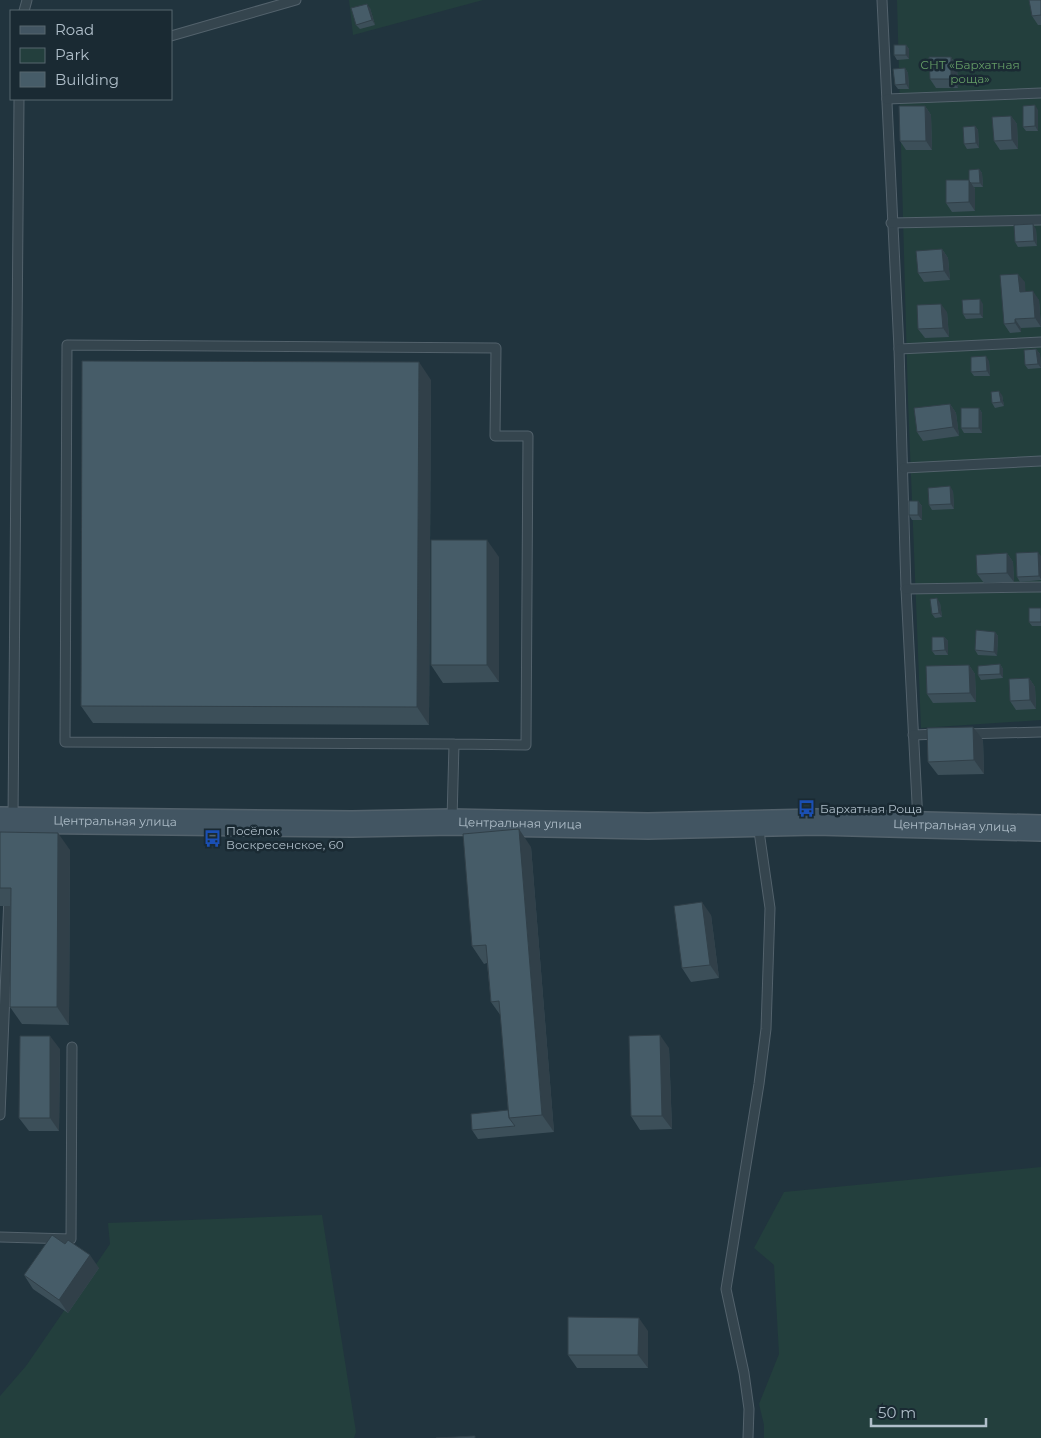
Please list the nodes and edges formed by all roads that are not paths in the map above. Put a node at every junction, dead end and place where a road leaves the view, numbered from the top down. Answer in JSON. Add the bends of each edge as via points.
{"nodes":[{"id":1,"x":296,"y":0,"type":"edge"},
{"id":2,"x":882,"y":0,"type":"edge"},
{"id":3,"x":172,"y":36,"type":"edge"},
{"id":4,"x":1041,"y":93,"type":"edge"},
{"id":5,"x":887,"y":99,"type":"junction"},
{"id":6,"x":19,"y":100,"type":"edge"},
{"id":7,"x":1041,"y":220,"type":"edge"},
{"id":8,"x":891,"y":223,"type":"junction"},
{"id":9,"x":1041,"y":342,"type":"edge"},
{"id":10,"x":899,"y":349,"type":"junction"},
{"id":11,"x":1041,"y":460,"type":"edge"},
{"id":12,"x":904,"y":468,"type":"junction"},
{"id":13,"x":1041,"y":587,"type":"edge"},
{"id":14,"x":906,"y":589,"type":"junction"},
{"id":15,"x":1041,"y":732,"type":"edge"},
{"id":16,"x":913,"y":735,"type":"junction"},
{"id":17,"x":454,"y":744,"type":"junction"},
{"id":18,"x":452,"y":822,"type":"junction"},
{"id":19,"x":8,"y":824,"type":"edge"},
{"id":20,"x":758,"y":824,"type":"junction"},
{"id":21,"x":918,"y":825,"type":"junction"},
{"id":22,"x":1041,"y":828,"type":"edge"},
{"id":23,"x":10,"y":889,"type":"edge"},
{"id":24,"x":72,"y":1047,"type":"dead end"},
{"id":25,"x":0,"y":1115,"type":"edge"},
{"id":26,"x":0,"y":1237,"type":"edge"},
{"id":27,"x":748,"y":1438,"type":"edge"}],
"edges":[{"from":1,"to":3,"type":"lane"},
{"from":2,"to":5,"type":"lane"},
{"from":4,"to":5,"type":"lane"},
{"from":5,"to":8,"type":"lane"},
{"from":6,"to":19,"type":"lane"},
{"from":7,"to":8,"type":"lane"},
{"from":8,"to":10,"type":"lane"},
{"from":9,"to":10,"type":"lane"},
{"from":10,"to":12,"type":"lane"},
{"from":11,"to":12,"type":"lane"},
{"from":12,"to":14,"type":"lane"},
{"from":13,"to":14,"type":"lane"},
{"from":14,"to":16,"type":"lane"},
{"from":15,"to":16,"type":"lane"},
{"from":16,"to":21,"type":"lane"},
{"from":17,"to":17,"type":"lane","via":[[65,742],[67,346],[496,348],[495,436],[528,436],[526,745]]},
{"from":17,"to":18,"type":"lane"},
{"from":18,"to":19,"type":"main road","name":"Центральная улица"},
{"from":18,"to":20,"type":"main road","name":"Центральная улица","via":[[648,826]]},
{"from":20,"to":21,"type":"main road","name":"Центральная улица"},
{"from":20,"to":27,"type":"lane","via":[[770,908],[766,1029],[726,1289],[744,1373],[749,1409]]},
{"from":21,"to":22,"type":"main road","name":"Центральная улица"},
{"from":23,"to":25,"type":"lane"},
{"from":24,"to":26,"type":"lane","via":[[72,1239]]}]}
